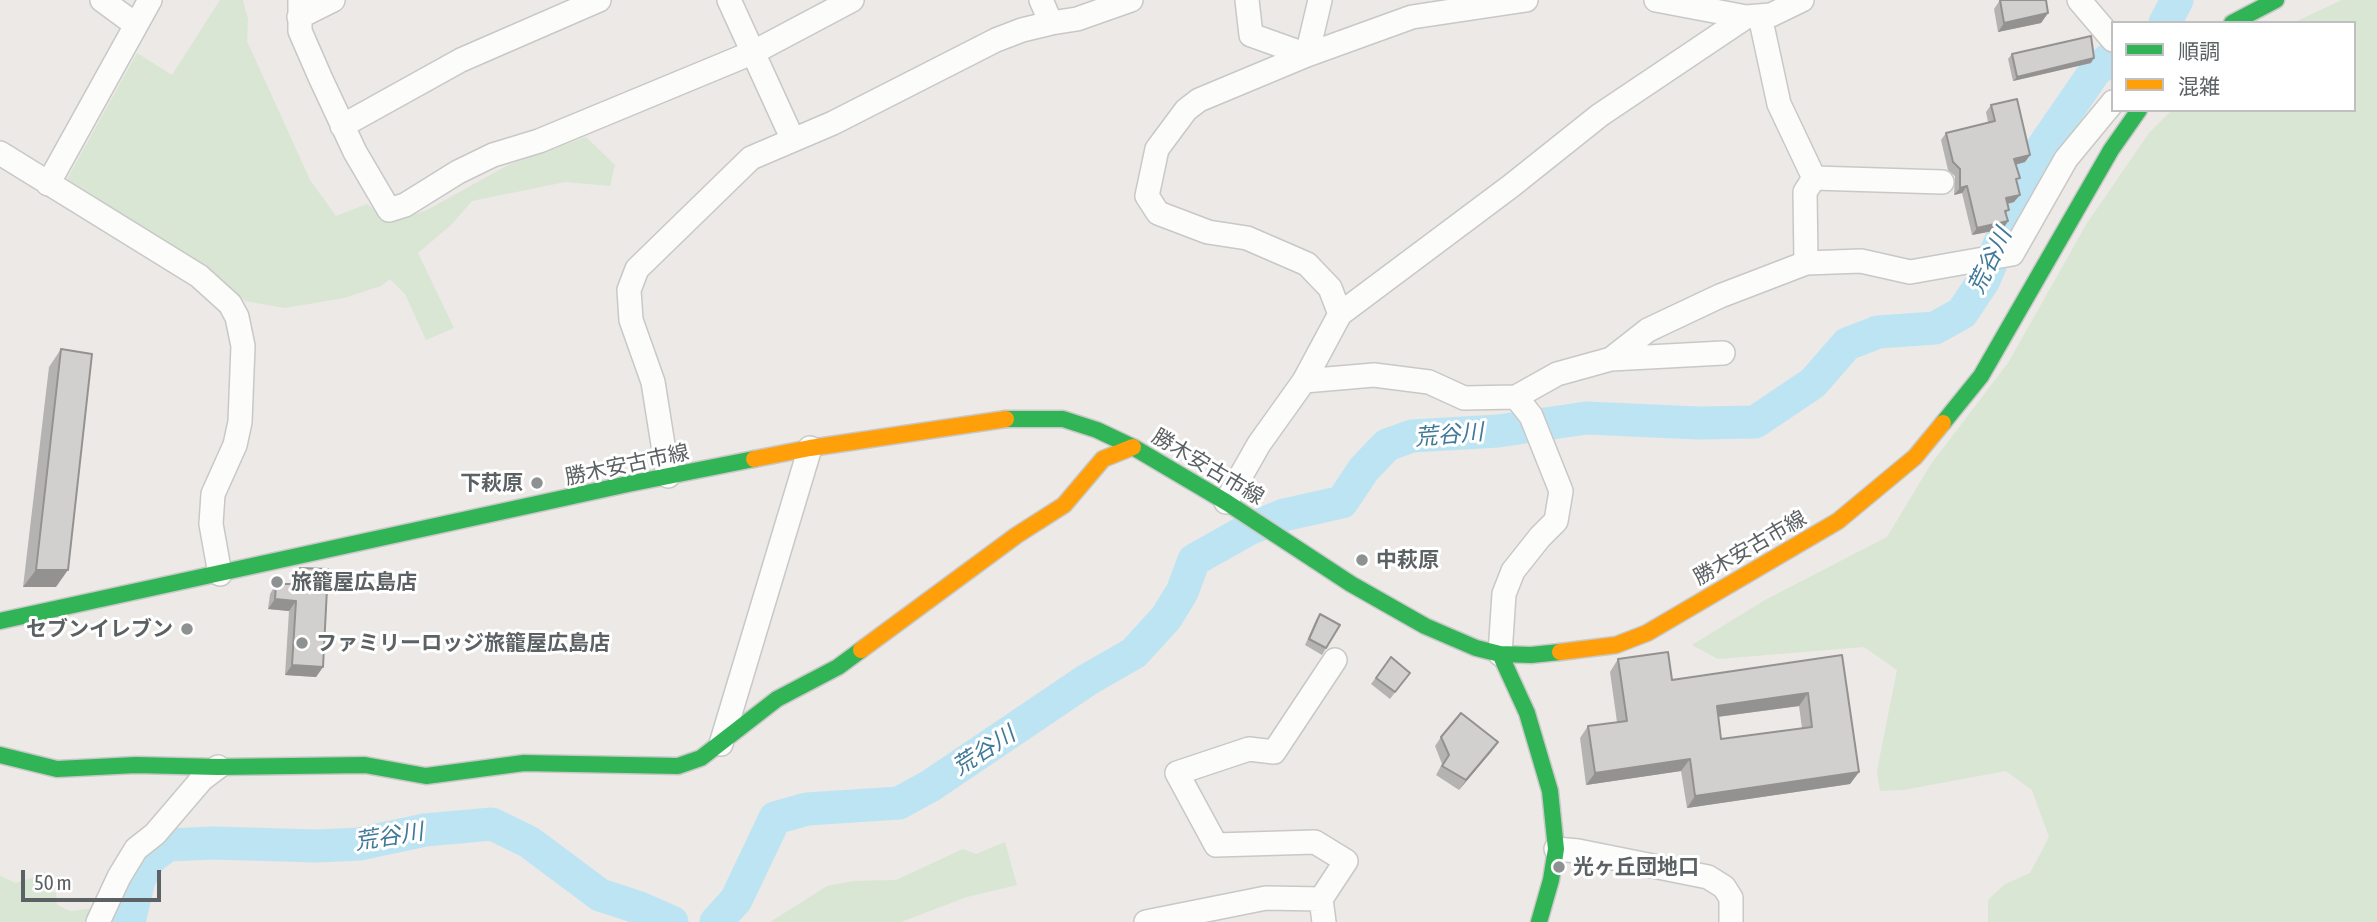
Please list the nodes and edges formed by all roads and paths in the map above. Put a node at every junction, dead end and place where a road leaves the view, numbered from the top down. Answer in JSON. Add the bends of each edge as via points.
{"nodes":[{"id":1,"x":102,"y":0,"type":"edge"},
{"id":2,"x":150,"y":0,"type":"edge"},
{"id":3,"x":333,"y":0,"type":"edge"},
{"id":4,"x":599,"y":0,"type":"edge"},
{"id":5,"x":729,"y":0,"type":"edge"},
{"id":6,"x":852,"y":0,"type":"edge"},
{"id":7,"x":1041,"y":0,"type":"edge"},
{"id":8,"x":1131,"y":0,"type":"edge"},
{"id":9,"x":1247,"y":0,"type":"edge"},
{"id":10,"x":1320,"y":0,"type":"edge"},
{"id":11,"x":1526,"y":0,"type":"edge"},
{"id":12,"x":1656,"y":0,"type":"edge"},
{"id":13,"x":1802,"y":0,"type":"edge"},
{"id":14,"x":2079,"y":0,"type":"edge"},
{"id":15,"x":2276,"y":0,"type":"edge"},
{"id":16,"x":300,"y":9,"type":"edge"},
{"id":17,"x":1753,"y":17,"type":"junction"},
{"id":18,"x":2236,"y":21,"type":"edge"},
{"id":19,"x":1051,"y":23,"type":"junction"},
{"id":20,"x":136,"y":25,"type":"junction"},
{"id":21,"x":2111,"y":38,"type":"edge"},
{"id":22,"x":754,"y":52,"type":"junction"},
{"id":23,"x":1307,"y":55,"type":"junction"},
{"id":24,"x":2111,"y":104,"type":"edge"},
{"id":25,"x":2138,"y":112,"type":"edge"},
{"id":26,"x":342,"y":126,"type":"junction"},
{"id":27,"x":793,"y":140,"type":"junction"},
{"id":28,"x":0,"y":153,"type":"edge"},
{"id":29,"x":1814,"y":178,"type":"junction"},
{"id":30,"x":1942,"y":182,"type":"dead end"},
{"id":31,"x":48,"y":184,"type":"junction"},
{"id":32,"x":1806,"y":263,"type":"junction"},
{"id":33,"x":1340,"y":314,"type":"junction"},
{"id":34,"x":1723,"y":353,"type":"dead end"},
{"id":35,"x":1611,"y":359,"type":"junction"},
{"id":36,"x":1304,"y":381,"type":"junction"},
{"id":37,"x":1516,"y":397,"type":"junction"},
{"id":38,"x":1133,"y":447,"type":"junction"},
{"id":39,"x":810,"y":448,"type":"junction"},
{"id":40,"x":668,"y":476,"type":"junction"},
{"id":41,"x":1232,"y":506,"type":"junction"},
{"id":42,"x":220,"y":574,"type":"junction"},
{"id":43,"x":0,"y":621,"type":"edge"},
{"id":44,"x":1500,"y":654,"type":"junction"},
{"id":45,"x":1335,"y":660,"type":"dead end"},
{"id":46,"x":721,"y":744,"type":"junction"},
{"id":47,"x":0,"y":755,"type":"edge"},
{"id":48,"x":218,"y":767,"type":"junction"},
{"id":49,"x":1556,"y":849,"type":"junction"},
{"id":50,"x":1321,"y":899,"type":"junction"},
{"id":51,"x":98,"y":922,"type":"edge"},
{"id":52,"x":1146,"y":922,"type":"edge"},
{"id":53,"x":1324,"y":922,"type":"edge"},
{"id":54,"x":1539,"y":922,"type":"edge"},
{"id":55,"x":1731,"y":922,"type":"edge"}],
"edges":[{"from":1,"to":20,"type":"street"},
{"from":2,"to":20,"type":"street"},
{"from":3,"to":16,"type":"street"},
{"from":4,"to":26,"type":"street","via":[[461,61]]},
{"from":5,"to":22,"type":"street"},
{"from":6,"to":22,"type":"street"},
{"from":7,"to":19,"type":"street"},
{"from":8,"to":19,"type":"street"},
{"from":9,"to":23,"type":"street","via":[[1251,35]]},
{"from":10,"to":23,"type":"street"},
{"from":11,"to":23,"type":"street","via":[[1412,17]]},
{"from":12,"to":17,"type":"street"},
{"from":13,"to":17,"type":"street","via":[[1771,15]]},
{"from":14,"to":21,"type":"street"},
{"from":15,"to":18,"type":"main road"},
{"from":16,"to":26,"type":"street","via":[[300,31]]},
{"from":17,"to":29,"type":"street","via":[[1780,104]]},
{"from":17,"to":33,"type":"street","via":[[1600,115]]},
{"from":19,"to":27,"type":"street","via":[[996,40]]},
{"from":20,"to":31,"type":"street"},
{"from":22,"to":26,"type":"street","via":[[539,141],[493,155],[389,210]]},
{"from":22,"to":27,"type":"street"},
{"from":23,"to":33,"type":"street","via":[[1199,100],[1186,110],[1157,149],[1147,196],[1158,213],[1208,232],[1247,237],[1307,264],[1330,288]]},
{"from":24,"to":32,"type":"street","via":[[2066,159],[2012,254],[1910,272],[1861,261]]},
{"from":25,"to":44,"type":"main road","name":"勝木安古市線","via":[[2111,150],[1982,376],[1915,457],[1838,521],[1647,633],[1616,645],[1584,650]]},
{"from":27,"to":40,"type":"street","via":[[751,158],[637,269],[629,290],[631,320],[653,382]]},
{"from":28,"to":31,"type":"street"},
{"from":29,"to":30,"type":"street"},
{"from":29,"to":32,"type":"street","via":[[1805,192]]},
{"from":31,"to":42,"type":"street","via":[[199,276],[230,304],[237,317],[243,346],[240,422],[235,445],[212,494],[211,524]]},
{"from":32,"to":35,"type":"street","via":[[1648,330]]},
{"from":33,"to":36,"type":"street"},
{"from":34,"to":35,"type":"street"},
{"from":35,"to":37,"type":"street","via":[[1557,374]]},
{"from":36,"to":37,"type":"street","via":[[1374,375],[1429,382],[1464,398]]},
{"from":36,"to":41,"type":"street","via":[[1259,444]]},
{"from":37,"to":44,"type":"street","via":[[1531,416],[1561,491],[1556,522],[1513,571],[1504,594]]},
{"from":38,"to":39,"type":"main road","name":"勝木安古市線","via":[[1063,419],[1037,418]]},
{"from":38,"to":41,"type":"main road","name":"勝木安古市線"},
{"from":38,"to":46,"type":"main road","via":[[1103,459],[1064,505],[838,667],[777,699]]},
{"from":39,"to":40,"type":"main road","name":"勝木安古市線"},
{"from":39,"to":46,"type":"street"},
{"from":40,"to":42,"type":"main road","name":"勝木安古市線"},
{"from":41,"to":44,"type":"main road","name":"勝木安古市線","via":[[1425,626]]},
{"from":42,"to":43,"type":"main road","name":"勝木安古市線"},
{"from":44,"to":49,"type":"main road","via":[[1527,713],[1550,791]]},
{"from":45,"to":50,"type":"street","via":[[1274,752],[1250,749],[1177,773],[1216,845],[1315,842],[1346,862]]},
{"from":46,"to":48,"type":"main road","via":[[678,766],[524,763],[425,776],[365,765]]},
{"from":47,"to":48,"type":"main road","via":[[57,769]]},
{"from":48,"to":51,"type":"street","via":[[135,849]]},
{"from":49,"to":54,"type":"main road"},
{"from":49,"to":55,"type":"street","via":[[1708,877],[1731,898]]},
{"from":50,"to":52,"type":"street","via":[[1266,898]]},
{"from":50,"to":53,"type":"street"}]}
